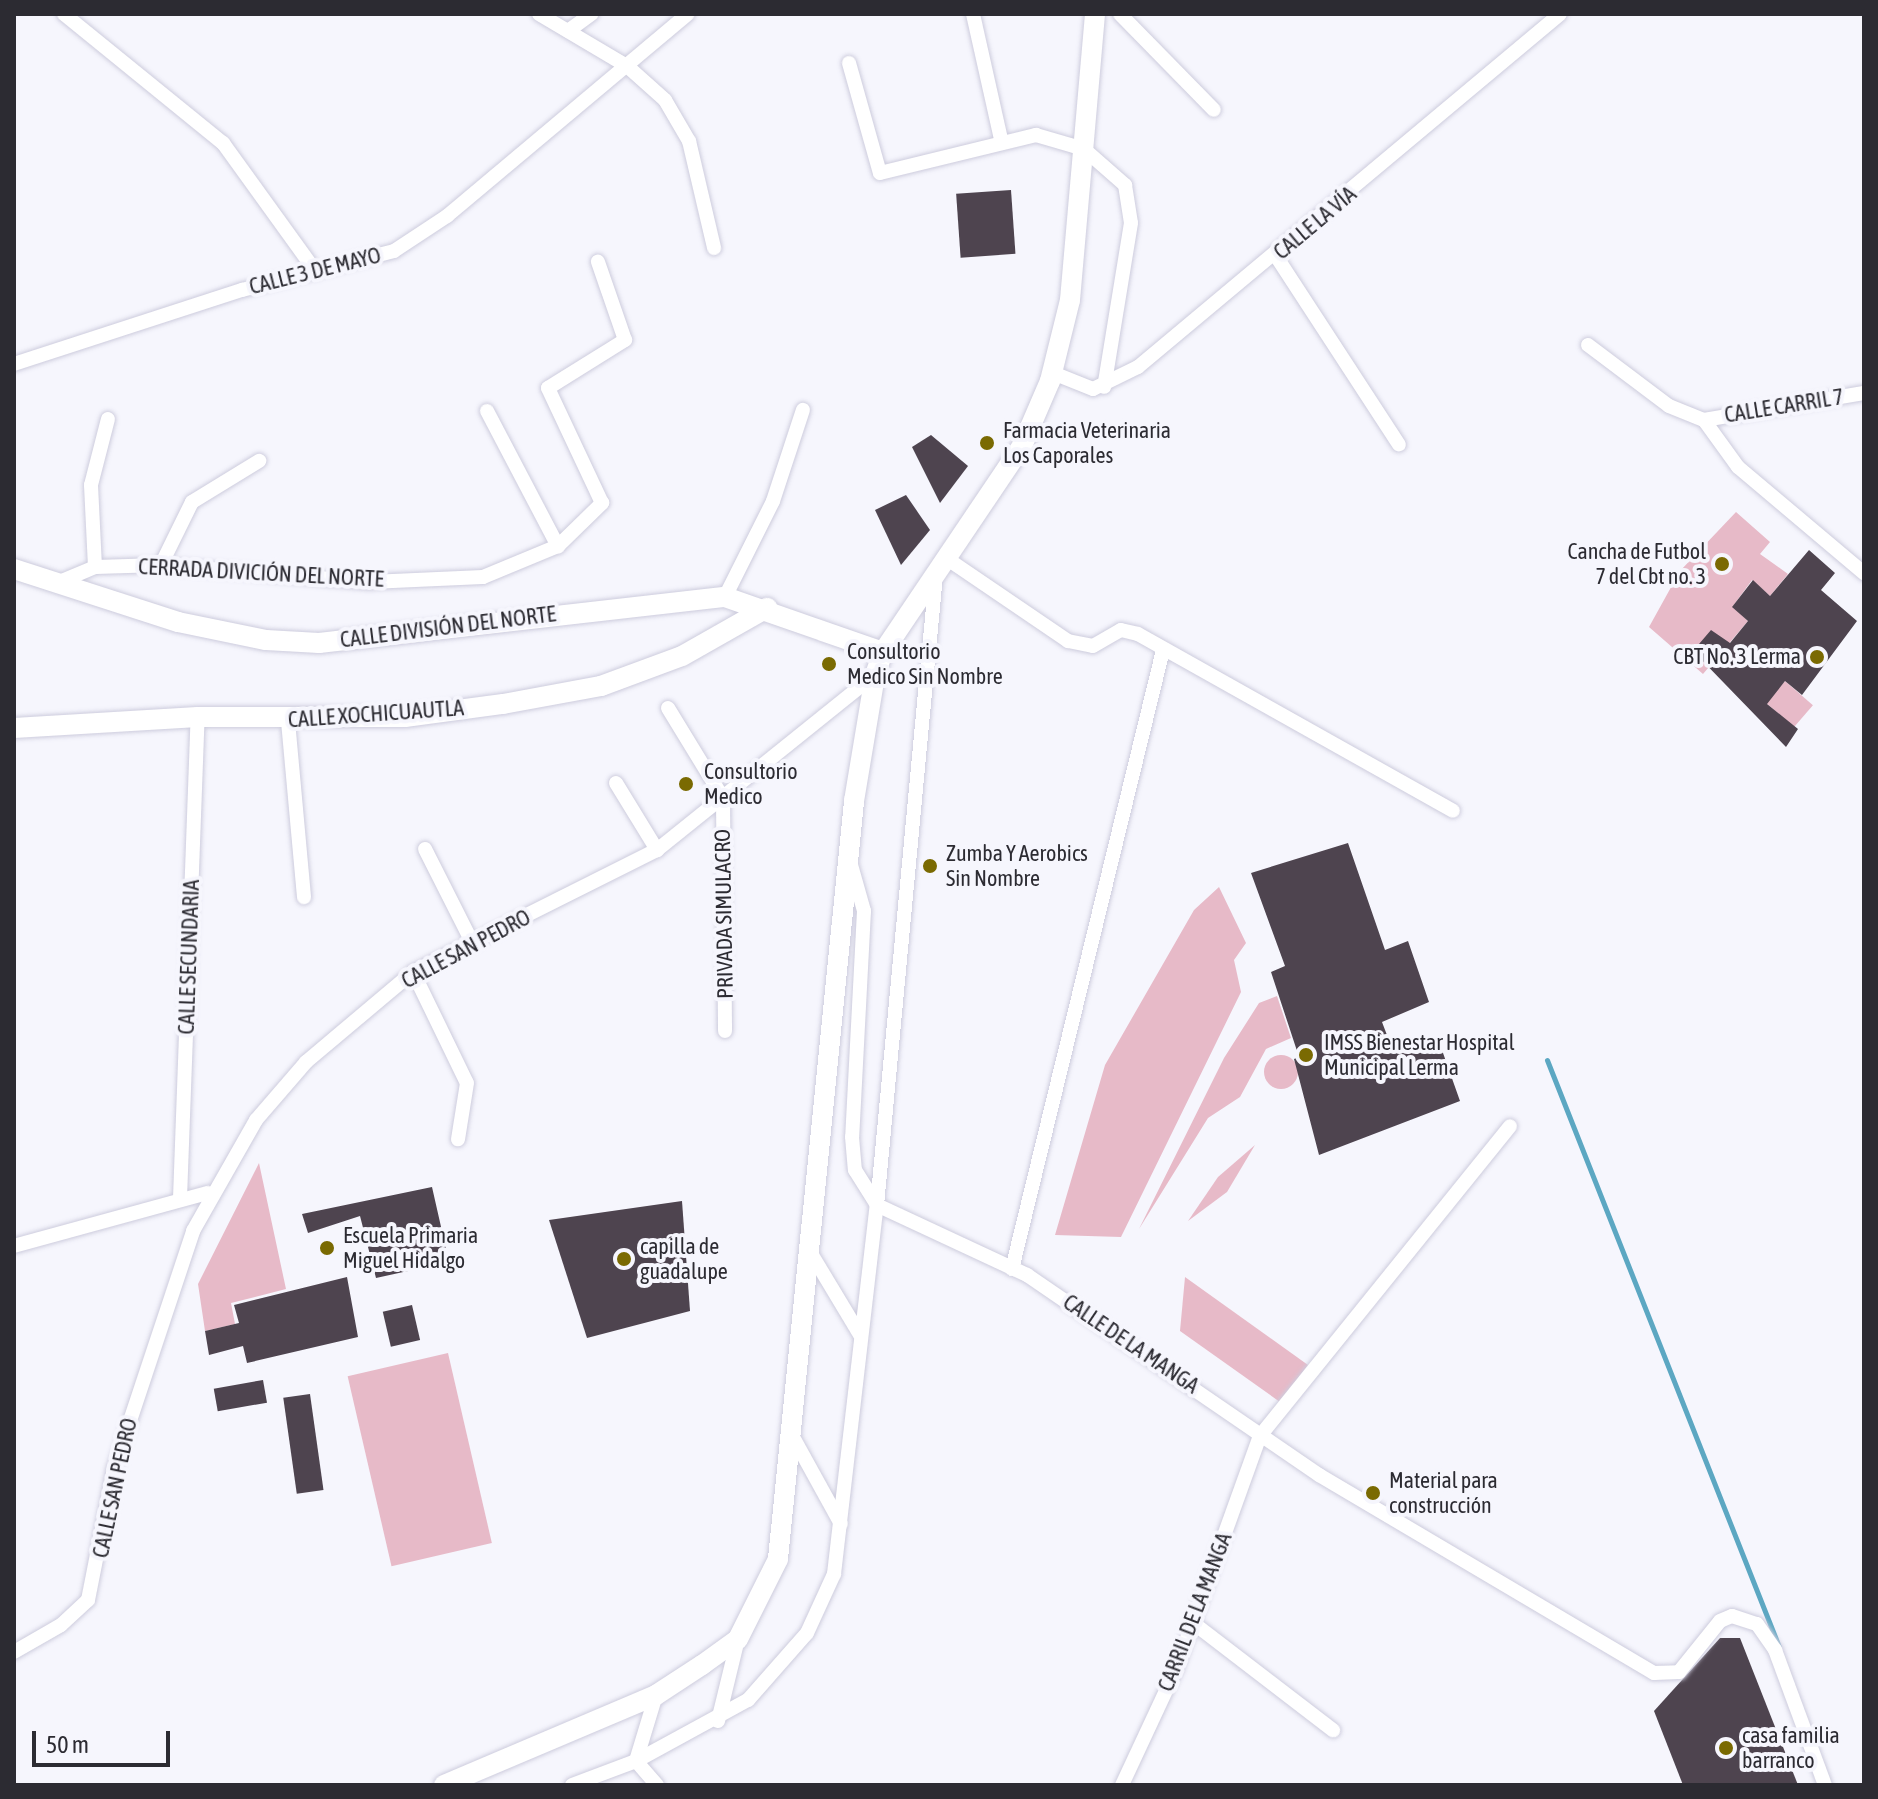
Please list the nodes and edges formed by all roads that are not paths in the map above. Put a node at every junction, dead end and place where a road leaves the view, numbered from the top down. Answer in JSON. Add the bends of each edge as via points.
{"nodes":[{"id":1,"x":64,"y":14,"type":"edge"},
{"id":2,"x":539,"y":14,"type":"edge"},
{"id":3,"x":591,"y":14,"type":"edge"},
{"id":4,"x":688,"y":14,"type":"edge"},
{"id":5,"x":973,"y":14,"type":"edge"},
{"id":6,"x":1095,"y":14,"type":"edge"},
{"id":7,"x":1120,"y":14,"type":"edge"},
{"id":8,"x":1560,"y":14,"type":"edge"},
{"id":9,"x":568,"y":31,"type":"junction"},
{"id":10,"x":849,"y":63,"type":"dead end"},
{"id":11,"x":627,"y":66,"type":"junction"},
{"id":12,"x":1214,"y":110,"type":"dead end"},
{"id":13,"x":1001,"y":139,"type":"junction"},
{"id":14,"x":1084,"y":149,"type":"junction"},
{"id":15,"x":714,"y":248,"type":"dead end"},
{"id":16,"x":1276,"y":256,"type":"junction"},
{"id":17,"x":598,"y":262,"type":"dead end"},
{"id":18,"x":316,"y":272,"type":"junction"},
{"id":19,"x":1588,"y":345,"type":"dead end"},
{"id":20,"x":14,"y":364,"type":"edge"},
{"id":21,"x":1053,"y":373,"type":"junction"},
{"id":22,"x":1104,"y":387,"type":"junction"},
{"id":23,"x":1864,"y":393,"type":"edge"},
{"id":24,"x":803,"y":410,"type":"dead end"},
{"id":25,"x":487,"y":411,"type":"dead end"},
{"id":26,"x":108,"y":419,"type":"dead end"},
{"id":27,"x":1704,"y":420,"type":"junction"},
{"id":28,"x":1399,"y":445,"type":"dead end"},
{"id":29,"x":259,"y":461,"type":"dead end"},
{"id":30,"x":558,"y":546,"type":"junction"},
{"id":31,"x":941,"y":564,"type":"junction"},
{"id":32,"x":161,"y":565,"type":"junction"},
{"id":33,"x":95,"y":567,"type":"junction"},
{"id":34,"x":14,"y":569,"type":"edge"},
{"id":35,"x":1864,"y":573,"type":"edge"},
{"id":36,"x":57,"y":583,"type":"junction"},
{"id":37,"x":725,"y":597,"type":"junction"},
{"id":38,"x":767,"y":608,"type":"junction"},
{"id":39,"x":1163,"y":650,"type":"junction"},
{"id":40,"x":883,"y":652,"type":"junction"},
{"id":41,"x":875,"y":675,"type":"junction"},
{"id":42,"x":668,"y":708,"type":"dead end"},
{"id":43,"x":198,"y":717,"type":"junction"},
{"id":44,"x":288,"y":721,"type":"junction"},
{"id":45,"x":14,"y":728,"type":"edge"},
{"id":46,"x":616,"y":783,"type":"dead end"},
{"id":47,"x":723,"y":798,"type":"junction"},
{"id":48,"x":1453,"y":811,"type":"dead end"},
{"id":49,"x":425,"y":849,"type":"dead end"},
{"id":50,"x":657,"y":850,"type":"junction"},
{"id":51,"x":849,"y":859,"type":"junction"},
{"id":52,"x":304,"y":897,"type":"dead end"},
{"id":53,"x":473,"y":944,"type":"junction"},
{"id":54,"x":413,"y":972,"type":"junction"},
{"id":55,"x":725,"y":1031,"type":"dead end"},
{"id":56,"x":1510,"y":1126,"type":"dead end"},
{"id":57,"x":458,"y":1139,"type":"dead end"},
{"id":58,"x":208,"y":1193,"type":"junction"},
{"id":59,"x":180,"y":1198,"type":"junction"},
{"id":60,"x":877,"y":1205,"type":"junction"},
{"id":61,"x":14,"y":1246,"type":"edge"},
{"id":62,"x":812,"y":1255,"type":"junction"},
{"id":63,"x":1012,"y":1269,"type":"junction"},
{"id":64,"x":860,"y":1335,"type":"junction"},
{"id":65,"x":1260,"y":1436,"type":"junction"},
{"id":66,"x":793,"y":1437,"type":"junction"},
{"id":67,"x":841,"y":1524,"type":"junction"},
{"id":68,"x":1192,"y":1622,"type":"junction"},
{"id":69,"x":738,"y":1639,"type":"junction"},
{"id":70,"x":14,"y":1652,"type":"edge"},
{"id":71,"x":656,"y":1695,"type":"junction"},
{"id":72,"x":718,"y":1721,"type":"junction"},
{"id":73,"x":1333,"y":1730,"type":"dead end"},
{"id":74,"x":636,"y":1761,"type":"junction"},
{"id":75,"x":444,"y":1785,"type":"edge"},
{"id":76,"x":572,"y":1785,"type":"edge"},
{"id":77,"x":657,"y":1785,"type":"edge"},
{"id":78,"x":1122,"y":1785,"type":"edge"},
{"id":79,"x":1825,"y":1785,"type":"edge"}],
"edges":[{"from":1,"to":18,"type":"street","via":[[223,143]]},
{"from":2,"to":9,"type":"street"},
{"from":3,"to":9,"type":"street"},
{"from":4,"to":11,"type":"street","name":"CALLE 3 DE MAYO"},
{"from":5,"to":13,"type":"street"},
{"from":6,"to":14,"type":"main road"},
{"from":7,"to":12,"type":"street"},
{"from":8,"to":16,"type":"street","name":"CALLE LA VÍA"},
{"from":9,"to":11,"type":"street"},
{"from":10,"to":13,"type":"street","via":[[880,173]]},
{"from":11,"to":15,"type":"street","via":[[665,100],[689,141]]},
{"from":11,"to":18,"type":"street","name":"CALLE 3 DE MAYO","via":[[447,216],[394,251]]},
{"from":13,"to":14,"type":"street","via":[[1036,135]]},
{"from":14,"to":21,"type":"main road","via":[[1070,300]]},
{"from":14,"to":22,"type":"street","via":[[1113,171],[1131,200]]},
{"from":16,"to":22,"type":"street","name":"CALLE LA VÍA"},
{"from":16,"to":28,"type":"street"},
{"from":17,"to":30,"type":"street","name":"CERRADA DIVICIÓN DEL NORTE","via":[[625,340],[548,388],[602,503]]},
{"from":18,"to":20,"type":"street","name":"CALLE 3 DE MAYO"},
{"from":19,"to":27,"type":"street","via":[[1669,406]]},
{"from":21,"to":22,"type":"street"},
{"from":21,"to":31,"type":"main road","via":[[1022,446]]},
{"from":23,"to":27,"type":"street","name":"CALLE CARRIL 7"},
{"from":24,"to":37,"type":"street","via":[[773,501]]},
{"from":25,"to":30,"type":"street"},
{"from":26,"to":33,"type":"street","via":[[91,485]]},
{"from":27,"to":35,"type":"street","via":[[1738,467]]},
{"from":29,"to":32,"type":"street","via":[[192,502]]},
{"from":30,"to":32,"type":"street","name":"CERRADA DIVICIÓN DEL NORTE","via":[[483,577],[370,582]]},
{"from":31,"to":39,"type":"street","via":[[1068,641],[1093,646],[1121,630]]},
{"from":31,"to":40,"type":"main road"},
{"from":31,"to":60,"type":"street"},
{"from":32,"to":33,"type":"street","name":"CERRADA DIVICIÓN DEL NORTE"},
{"from":33,"to":36,"type":"street","name":"CERRADA DIVICIÓN DEL NORTE"},
{"from":34,"to":36,"type":"main road","name":"CALLE DIVISIÓN DEL NORTE"},
{"from":36,"to":37,"type":"main road","name":"CALLE DIVISIÓN DEL NORTE","via":[[178,622],[319,643]]},
{"from":37,"to":38,"type":"main road","name":"CALLE DIVISIÓN DEL NORTE"},
{"from":38,"to":40,"type":"main road","name":"CALLE DIVISIÓN DEL NORTE"},
{"from":38,"to":44,"type":"main road","name":"CALLE XOCHICUAUTLA","via":[[682,656],[601,686],[405,717]]},
{"from":39,"to":48,"type":"street"},
{"from":39,"to":63,"type":"street"},
{"from":40,"to":41,"type":"main road"},
{"from":41,"to":47,"type":"street","name":"CALLE SAN PEDRO"},
{"from":41,"to":51,"type":"main road"},
{"from":42,"to":47,"type":"street"},
{"from":43,"to":44,"type":"main road","name":"CALLE XOCHICUAUTLA"},
{"from":43,"to":45,"type":"main road","name":"CALLE XOCHICUAUTLA"},
{"from":43,"to":59,"type":"street","name":"CALLE SECUNDARIA"},
{"from":44,"to":52,"type":"street"},
{"from":46,"to":50,"type":"street"},
{"from":47,"to":50,"type":"street","name":"CALLE SAN PEDRO"},
{"from":47,"to":55,"type":"street","name":"PRIVADA SIMULACRO"},
{"from":49,"to":53,"type":"street"},
{"from":50,"to":53,"type":"street","name":"CALLE SAN PEDRO"},
{"from":51,"to":60,"type":"street","via":[[864,911],[852,1137],[855,1170]]},
{"from":51,"to":62,"type":"main road"},
{"from":53,"to":54,"type":"street","name":"CALLE SAN PEDRO"},
{"from":54,"to":57,"type":"street","via":[[467,1083]]},
{"from":54,"to":58,"type":"street","name":"CALLE SAN PEDRO","via":[[306,1062]]},
{"from":56,"to":65,"type":"street","name":"CARRIL DE LA MANGA"},
{"from":58,"to":59,"type":"street"},
{"from":58,"to":70,"type":"street","name":"CALLE SAN PEDRO","via":[[152,1341],[114,1469],[88,1600],[61,1625]]},
{"from":59,"to":61,"type":"street"},
{"from":60,"to":63,"type":"street","name":"CALLE DE LA MANGA"},
{"from":60,"to":64,"type":"street"},
{"from":62,"to":64,"type":"street"},
{"from":62,"to":66,"type":"main road"},
{"from":63,"to":65,"type":"street","name":"CALLE DE LA MANGA","via":[[1156,1358]]},
{"from":64,"to":67,"type":"street"},
{"from":65,"to":68,"type":"street","name":"CARRIL DE LA MANGA"},
{"from":65,"to":79,"type":"street","name":"CALLE DE LA MANGA","via":[[1660,1676],[1679,1672],[1720,1621],[1732,1616],[1757,1624],[1775,1650]]},
{"from":66,"to":67,"type":"street"},
{"from":66,"to":69,"type":"main road","via":[[778,1559]]},
{"from":67,"to":72,"type":"street","via":[[834,1574],[807,1633],[777,1671]]},
{"from":68,"to":73,"type":"street"},
{"from":68,"to":78,"type":"street","name":"CARRIL DE LA MANGA"},
{"from":69,"to":71,"type":"main road"},
{"from":69,"to":72,"type":"street"},
{"from":71,"to":74,"type":"street"},
{"from":71,"to":75,"type":"main road"},
{"from":72,"to":74,"type":"street"},
{"from":74,"to":76,"type":"street"},
{"from":74,"to":77,"type":"street"}]}
